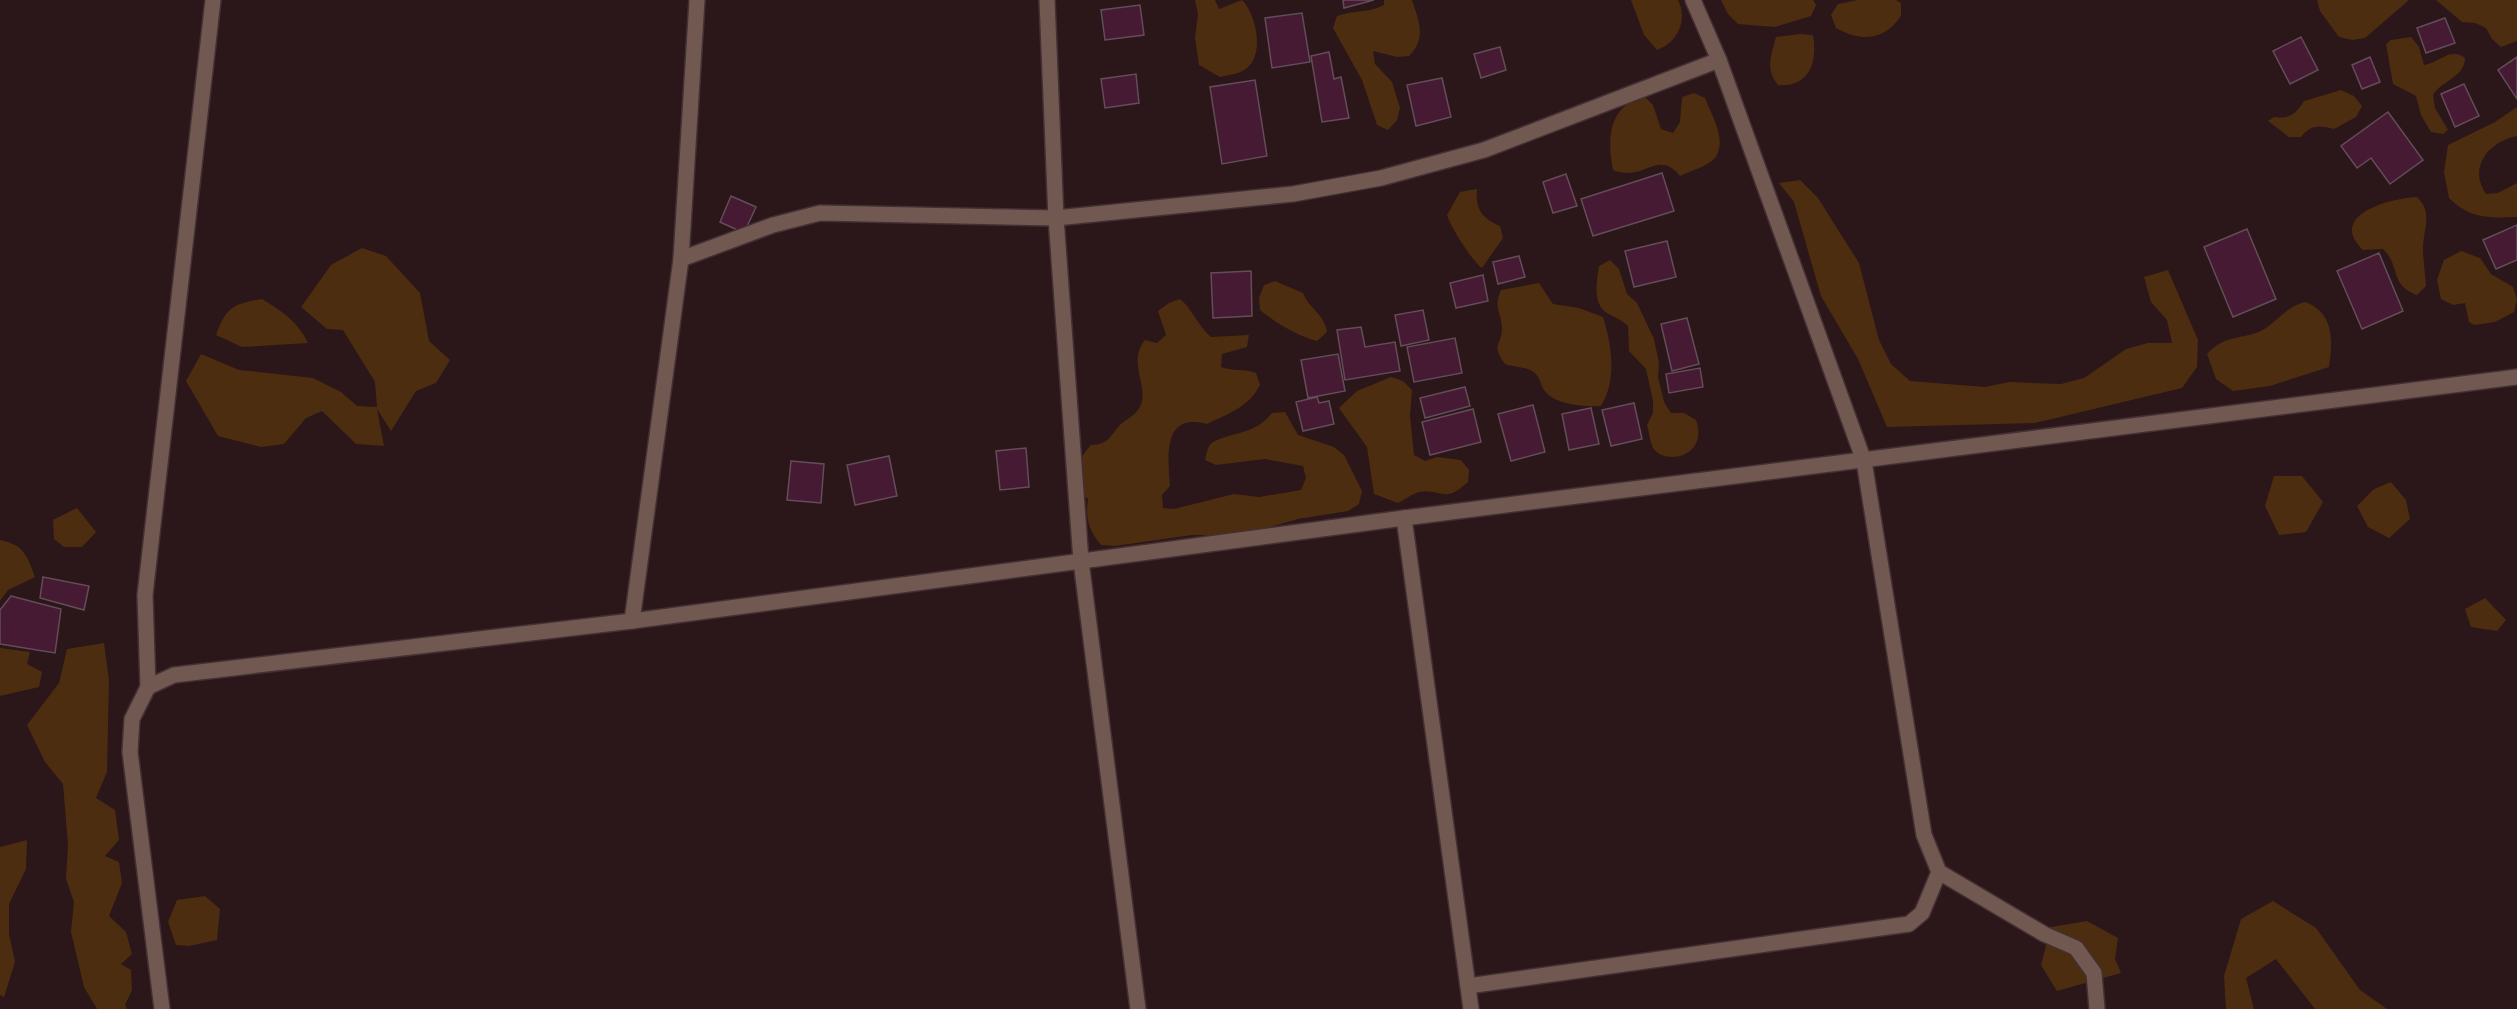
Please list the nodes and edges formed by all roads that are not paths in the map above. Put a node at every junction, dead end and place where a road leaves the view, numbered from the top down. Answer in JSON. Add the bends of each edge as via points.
{"nodes":[{"id":1,"x":213,"y":0,"type":"edge"},
{"id":2,"x":697,"y":0,"type":"edge"},
{"id":3,"x":1047,"y":0,"type":"edge"},
{"id":4,"x":1693,"y":0,"type":"edge"},
{"id":5,"x":1719,"y":60,"type":"junction"},
{"id":6,"x":1056,"y":219,"type":"junction"},
{"id":7,"x":681,"y":259,"type":"junction"},
{"id":8,"x":2517,"y":377,"type":"edge"},
{"id":9,"x":1864,"y":461,"type":"junction"},
{"id":10,"x":1404,"y":518,"type":"junction"},
{"id":11,"x":1081,"y":561,"type":"junction"},
{"id":12,"x":632,"y":621,"type":"junction"},
{"id":13,"x":148,"y":687,"type":"junction"},
{"id":14,"x":1939,"y":872,"type":"junction"},
{"id":15,"x":1468,"y":986,"type":"junction"},
{"id":16,"x":162,"y":1009,"type":"edge"},
{"id":17,"x":1138,"y":1009,"type":"edge"},
{"id":18,"x":1471,"y":1009,"type":"edge"},
{"id":19,"x":2097,"y":1009,"type":"edge"}],
"edges":[{"from":1,"to":13,"type":"street","via":[[145,596]]},
{"from":2,"to":7,"type":"street"},
{"from":3,"to":6,"type":"street"},
{"from":4,"to":5,"type":"street"},
{"from":5,"to":6,"type":"street","via":[[1484,150],[1381,178],[1293,194]]},
{"from":5,"to":9,"type":"street"},
{"from":6,"to":7,"type":"street","via":[[820,213],[773,225]]},
{"from":6,"to":11,"type":"street"},
{"from":7,"to":12,"type":"street"},
{"from":8,"to":9,"type":"street"},
{"from":9,"to":10,"type":"street"},
{"from":9,"to":14,"type":"street","via":[[1924,835]]},
{"from":10,"to":11,"type":"street"},
{"from":10,"to":15,"type":"street"},
{"from":11,"to":12,"type":"street"},
{"from":11,"to":17,"type":"street"},
{"from":12,"to":13,"type":"street","via":[[174,675]]},
{"from":13,"to":16,"type":"street","via":[[132,718],[130,752]]},
{"from":14,"to":15,"type":"street","via":[[1922,913],[1909,924]]},
{"from":14,"to":19,"type":"street","via":[[2044,934],[2076,948],[2094,973]]},
{"from":15,"to":18,"type":"street"}]}
